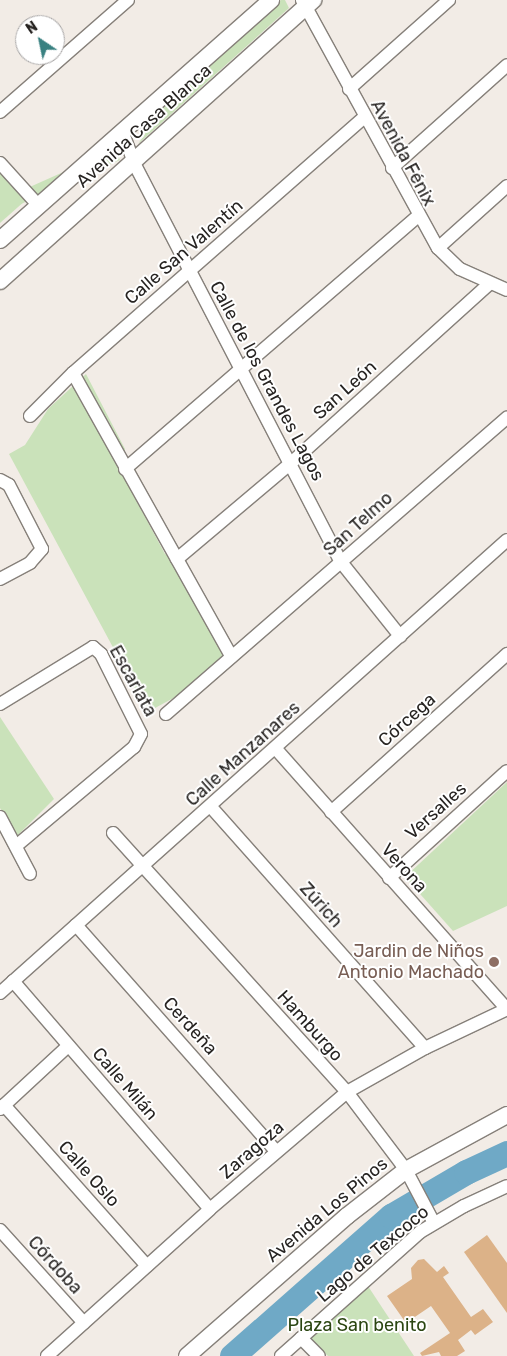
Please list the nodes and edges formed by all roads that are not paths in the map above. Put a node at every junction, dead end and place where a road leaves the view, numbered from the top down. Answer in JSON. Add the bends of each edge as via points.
{"nodes":[{"id":1,"x":128,"y":0,"type":"edge"},
{"id":2,"x":271,"y":0,"type":"edge"},
{"id":3,"x":449,"y":0,"type":"edge"},
{"id":4,"x":307,"y":2,"type":"edge"},
{"id":5,"x":507,"y":65,"type":"edge"},
{"id":6,"x":349,"y":89,"type":"junction"},
{"id":7,"x":0,"y":112,"type":"edge"},
{"id":8,"x":364,"y":117,"type":"junction"},
{"id":9,"x":122,"y":131,"type":"junction"},
{"id":10,"x":0,"y":162,"type":"edge"},
{"id":11,"x":134,"y":163,"type":"junction"},
{"id":12,"x":392,"y":168,"type":"junction"},
{"id":13,"x":507,"y":186,"type":"edge"},
{"id":14,"x":39,"y":206,"type":"junction"},
{"id":15,"x":418,"y":216,"type":"junction"},
{"id":16,"x":0,"y":240,"type":"edge"},
{"id":17,"x":438,"y":248,"type":"junction"},
{"id":18,"x":189,"y":271,"type":"junction"},
{"id":19,"x":0,"y":281,"type":"edge"},
{"id":20,"x":489,"y":284,"type":"junction"},
{"id":21,"x":507,"y":290,"type":"edge"},
{"id":22,"x":240,"y":370,"type":"junction"},
{"id":23,"x":73,"y":373,"type":"junction"},
{"id":24,"x":30,"y":416,"type":"dead end"},
{"id":25,"x":507,"y":418,"type":"edge"},
{"id":26,"x":291,"y":463,"type":"junction"},
{"id":27,"x":125,"y":468,"type":"junction"},
{"id":28,"x":0,"y":480,"type":"edge"},
{"id":29,"x":507,"y":540,"type":"edge"},
{"id":30,"x":177,"y":559,"type":"junction"},
{"id":31,"x":341,"y":562,"type":"junction"},
{"id":32,"x":0,"y":580,"type":"edge"},
{"id":33,"x":400,"y":636,"type":"junction"},
{"id":34,"x":507,"y":654,"type":"edge"},
{"id":35,"x":232,"y":658,"type":"junction"},
{"id":36,"x":0,"y":704,"type":"edge"},
{"id":37,"x":166,"y":714,"type":"dead end"},
{"id":38,"x":276,"y":748,"type":"junction"},
{"id":39,"x":507,"y":771,"type":"edge"},
{"id":40,"x":211,"y":807,"type":"junction"},
{"id":41,"x":331,"y":812,"type":"junction"},
{"id":42,"x":0,"y":817,"type":"edge"},
{"id":43,"x":113,"y":833,"type":"dead end"},
{"id":44,"x":16,"y":846,"type":"junction"},
{"id":45,"x":141,"y":867,"type":"junction"},
{"id":46,"x":30,"y":874,"type":"dead end"},
{"id":47,"x":389,"y":878,"type":"junction"},
{"id":48,"x":76,"y":925,"type":"junction"},
{"id":49,"x":14,"y":981,"type":"junction"},
{"id":50,"x":0,"y":993,"type":"edge"},
{"id":51,"x":507,"y":1009,"type":"edge"},
{"id":52,"x":68,"y":1046,"type":"junction"},
{"id":53,"x":425,"y":1048,"type":"junction"},
{"id":54,"x":347,"y":1092,"type":"junction"},
{"id":55,"x":2,"y":1107,"type":"edge"},
{"id":56,"x":507,"y":1115,"type":"edge"},
{"id":57,"x":276,"y":1151,"type":"junction"},
{"id":58,"x":406,"y":1170,"type":"junction"},
{"id":59,"x":507,"y":1186,"type":"edge"},
{"id":60,"x":210,"y":1209,"type":"junction"},
{"id":61,"x":434,"y":1223,"type":"junction"},
{"id":62,"x":0,"y":1230,"type":"edge"},
{"id":63,"x":147,"y":1266,"type":"junction"},
{"id":64,"x":84,"y":1323,"type":"junction"},
{"id":65,"x":301,"y":1338,"type":"junction"},
{"id":66,"x":47,"y":1356,"type":"edge"},
{"id":67,"x":187,"y":1356,"type":"edge"},
{"id":68,"x":282,"y":1356,"type":"edge"},
{"id":69,"x":319,"y":1356,"type":"edge"}],
"edges":[{"from":1,"to":7,"type":"street"},
{"from":2,"to":9,"type":"street","name":"Avenida Casa Blanca"},
{"from":3,"to":6,"type":"street"},
{"from":4,"to":6,"type":"street","name":"Avenida Fénix"},
{"from":4,"to":11,"type":"street","name":"Avenida Casa Blanca"},
{"from":5,"to":12,"type":"street"},
{"from":6,"to":8,"type":"street","name":"Avenida Fénix"},
{"from":8,"to":12,"type":"street","name":"Avenida Fénix"},
{"from":8,"to":18,"type":"street","name":"Calle San Valentín"},
{"from":9,"to":11,"type":"street","name":"Calle de los Grandes Lagos"},
{"from":9,"to":14,"type":"street","name":"Avenida Casa Blanca"},
{"from":10,"to":14,"type":"street"},
{"from":11,"to":18,"type":"street","name":"Calle de los Grandes Lagos"},
{"from":11,"to":19,"type":"street","name":"Avenida Casa Blanca"},
{"from":12,"to":15,"type":"street","name":"Avenida Fénix"},
{"from":13,"to":17,"type":"street"},
{"from":14,"to":16,"type":"street","name":"Avenida Casa Blanca"},
{"from":15,"to":17,"type":"street","name":"Avenida Fénix"},
{"from":15,"to":22,"type":"street"},
{"from":17,"to":20,"type":"street","name":"Avenida Fénix","via":[[460,269]]},
{"from":18,"to":22,"type":"street","name":"Calle de los Grandes Lagos"},
{"from":18,"to":23,"type":"street","name":"Calle San Valentín"},
{"from":20,"to":21,"type":"street","name":"Avenida Fénix"},
{"from":20,"to":26,"type":"street","name":"San León"},
{"from":22,"to":26,"type":"street","name":"Calle de los Grandes Lagos"},
{"from":22,"to":27,"type":"street"},
{"from":23,"to":24,"type":"street","name":"Calle San Valentín"},
{"from":23,"to":27,"type":"street"},
{"from":25,"to":31,"type":"street","name":"San Telmo"},
{"from":26,"to":30,"type":"street","name":"San León"},
{"from":26,"to":31,"type":"street","name":"Calle de los Grandes Lagos"},
{"from":27,"to":30,"type":"street"},
{"from":28,"to":32,"type":"street","via":[[9,486],[42,549],[30,563]]},
{"from":29,"to":33,"type":"street","name":"Calle Manzanares"},
{"from":30,"to":35,"type":"street"},
{"from":31,"to":33,"type":"street","name":"Calle de los Grandes Lagos"},
{"from":31,"to":35,"type":"street","name":"San Telmo"},
{"from":33,"to":38,"type":"street","name":"Calle Manzanares"},
{"from":34,"to":41,"type":"street","name":"Córcega"},
{"from":35,"to":37,"type":"street","name":"San Telmo"},
{"from":36,"to":44,"type":"street","name":"Escarlata","via":[[93,647],[99,650],[141,734],[134,747]]},
{"from":38,"to":40,"type":"street","name":"Calle Manzanares"},
{"from":38,"to":41,"type":"street","name":"Verona"},
{"from":39,"to":47,"type":"street","name":"Versalles"},
{"from":40,"to":45,"type":"street","name":"Calle Manzanares"},
{"from":40,"to":53,"type":"street","name":"Zúrich"},
{"from":41,"to":47,"type":"street","name":"Verona"},
{"from":42,"to":44,"type":"street"},
{"from":43,"to":45,"type":"street","name":"Hamburgo"},
{"from":44,"to":46,"type":"street"},
{"from":45,"to":48,"type":"street","name":"Calle Manzanares"},
{"from":45,"to":54,"type":"street","name":"Hamburgo"},
{"from":47,"to":51,"type":"street","name":"Verona"},
{"from":48,"to":49,"type":"street","name":"Calle Manzanares"},
{"from":48,"to":57,"type":"street","name":"Cerdeña"},
{"from":49,"to":50,"type":"street","name":"Calle Manzanares"},
{"from":49,"to":52,"type":"street","name":"Calle Milán"},
{"from":51,"to":53,"type":"street","name":"Zaragoza"},
{"from":52,"to":55,"type":"street"},
{"from":52,"to":60,"type":"street","name":"Calle Milán"},
{"from":53,"to":54,"type":"street","name":"Zaragoza"},
{"from":54,"to":57,"type":"street","name":"Zaragoza"},
{"from":54,"to":58,"type":"street","name":"Hamburgo"},
{"from":55,"to":63,"type":"street","name":"Calle Oslo"},
{"from":56,"to":58,"type":"street","name":"Avenida Los Pinos"},
{"from":57,"to":60,"type":"street","name":"Zaragoza"},
{"from":58,"to":61,"type":"street","name":"Hamburgo"},
{"from":58,"to":67,"type":"street","name":"Avenida Los Pinos","via":[[347,1216]]},
{"from":59,"to":61,"type":"street","name":"Lago de Texcoco"},
{"from":60,"to":63,"type":"street","name":"Zaragoza"},
{"from":61,"to":65,"type":"street","name":"Lago de Texcoco"},
{"from":62,"to":64,"type":"street","name":"Córdoba"},
{"from":63,"to":64,"type":"street","name":"Zaragoza"},
{"from":64,"to":66,"type":"street","name":"Zaragoza"},
{"from":65,"to":68,"type":"street","name":"Lago de Texcoco"},
{"from":65,"to":69,"type":"street"}]}
